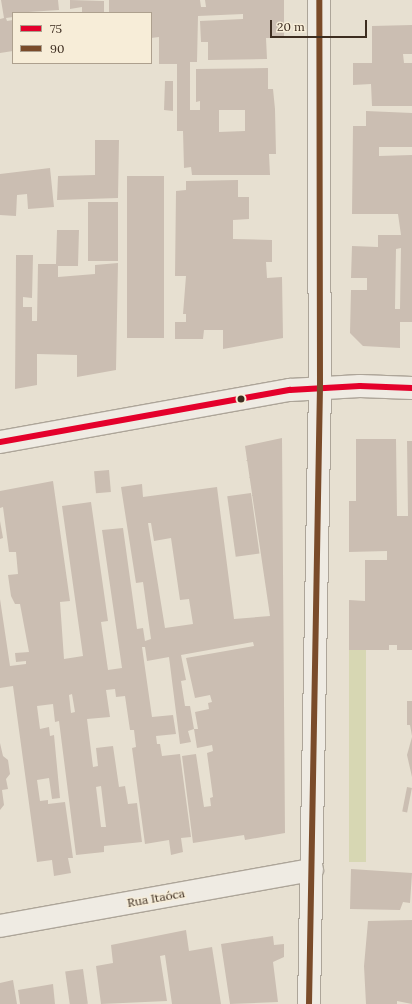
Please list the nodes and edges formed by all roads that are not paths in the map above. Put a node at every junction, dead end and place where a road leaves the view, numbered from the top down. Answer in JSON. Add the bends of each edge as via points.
{"nodes":[{"id":1,"x":319,"y":0,"type":"edge"},
{"id":2,"x":320,"y":387,"type":"junction"},
{"id":3,"x":412,"y":388,"type":"edge"},
{"id":4,"x":0,"y":442,"type":"edge"},
{"id":5,"x":312,"y":870,"type":"junction"},
{"id":6,"x":0,"y":926,"type":"edge"},
{"id":7,"x":309,"y":1004,"type":"edge"}],
"edges":[{"from":1,"to":2,"type":"street"},
{"from":2,"to":3,"type":"street"},
{"from":2,"to":4,"type":"street"},
{"from":2,"to":5,"type":"street"},
{"from":5,"to":6,"type":"street","name":"Rua Itaóca"},
{"from":5,"to":7,"type":"street"}]}
